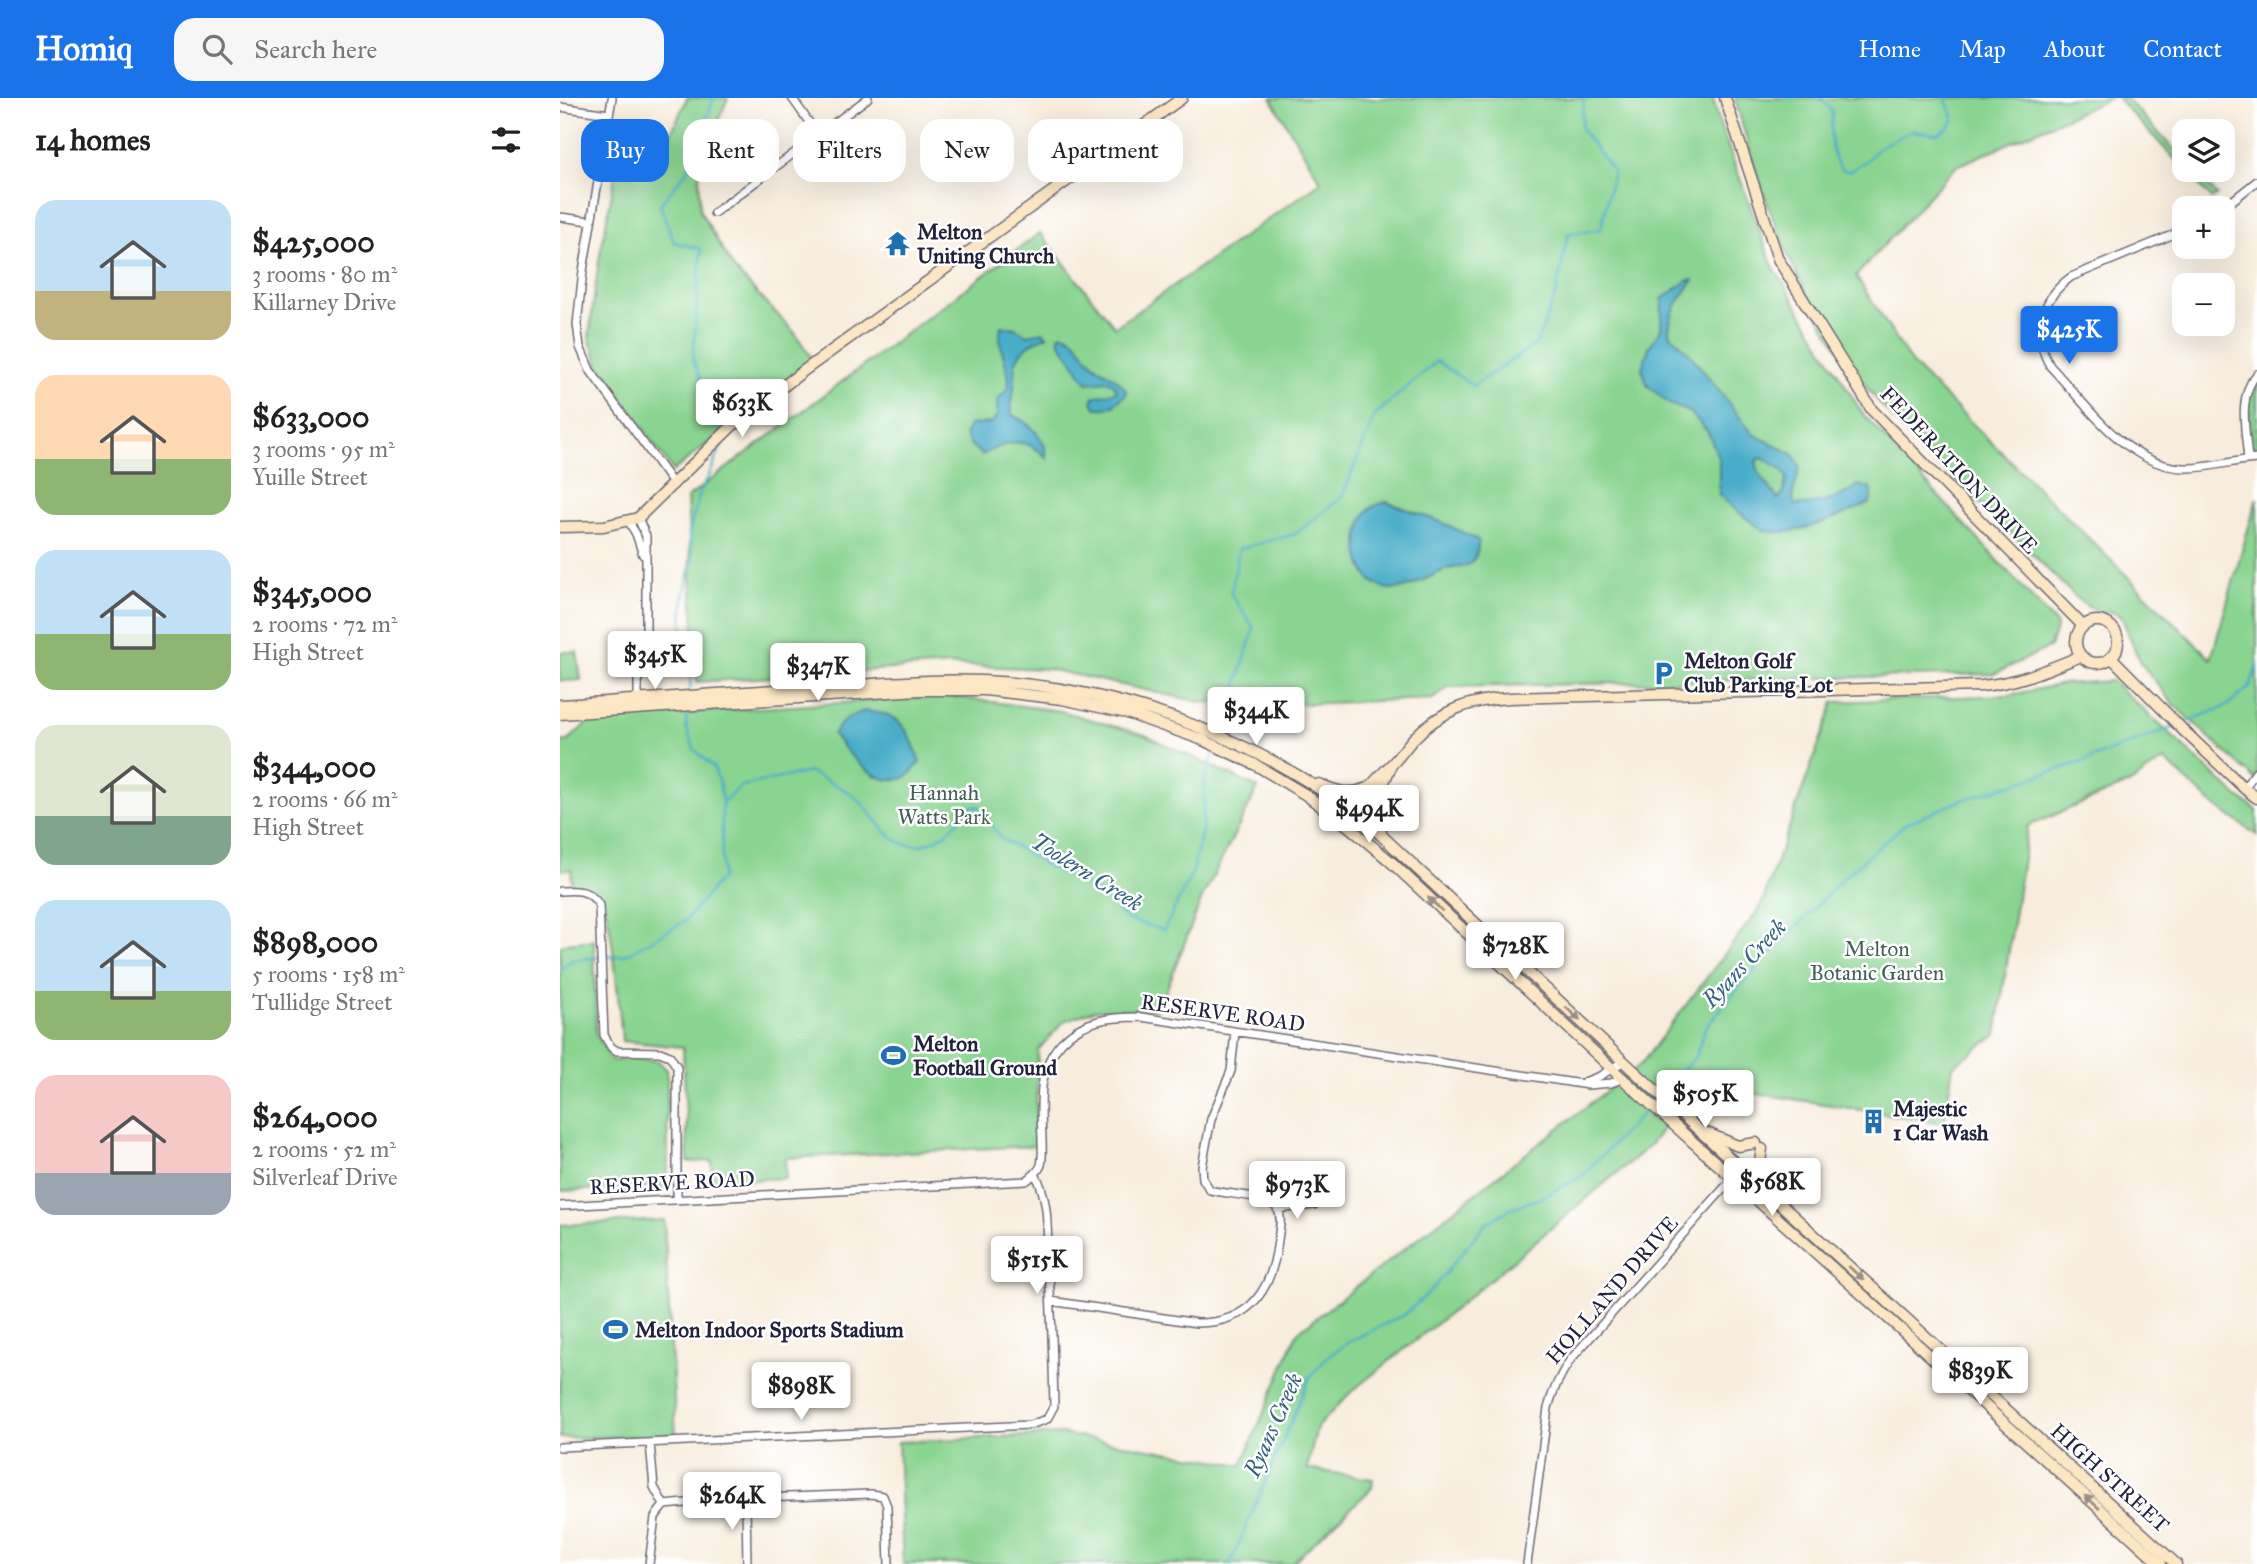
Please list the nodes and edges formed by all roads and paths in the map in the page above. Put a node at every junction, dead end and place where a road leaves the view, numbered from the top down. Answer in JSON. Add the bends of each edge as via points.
{"nodes":[{"id":1,"x":612,"y":98,"type":"edge"},
{"id":2,"x":792,"y":98,"type":"edge"},
{"id":3,"x":868,"y":98,"type":"edge"},
{"id":4,"x":1182,"y":98,"type":"edge"},
{"id":5,"x":1725,"y":98,"type":"edge"},
{"id":6,"x":560,"y":107,"type":"edge"},
{"id":7,"x":609,"y":114,"type":"junction"},
{"id":8,"x":807,"y":119,"type":"edge"},
{"id":9,"x":840,"y":119,"type":"edge"},
{"id":10,"x":793,"y":154,"type":"edge"},
{"id":11,"x":2257,"y":181,"type":"edge"},
{"id":12,"x":2235,"y":199,"type":"edge"},
{"id":13,"x":714,"y":213,"type":"dead end"},
{"id":14,"x":560,"y":217,"type":"edge"},
{"id":15,"x":590,"y":221,"type":"junction"},
{"id":16,"x":2172,"y":235,"type":"edge"},
{"id":17,"x":2257,"y":374,"type":"edge"},
{"id":18,"x":2253,"y":459,"type":"edge"},
{"id":19,"x":674,"y":485,"type":"junction"},
{"id":20,"x":633,"y":520,"type":"junction"},
{"id":21,"x":560,"y":527,"type":"edge"},
{"id":22,"x":2083,"y":626,"type":"junction"},
{"id":23,"x":2081,"y":656,"type":"junction"},
{"id":24,"x":2111,"y":657,"type":"junction"},
{"id":25,"x":638,"y":704,"type":"junction"},
{"id":26,"x":560,"y":705,"type":"edge"},
{"id":27,"x":560,"y":714,"type":"edge"},
{"id":28,"x":1224,"y":744,"type":"junction"},
{"id":29,"x":1278,"y":766,"type":"junction"},
{"id":30,"x":2257,"y":771,"type":"edge"},
{"id":31,"x":2244,"y":788,"type":"junction"},
{"id":32,"x":1374,"y":789,"type":"junction"},
{"id":33,"x":2257,"y":798,"type":"edge"},
{"id":34,"x":1356,"y":815,"type":"junction"},
{"id":35,"x":1349,"y":826,"type":"junction"},
{"id":36,"x":1381,"y":835,"type":"junction"},
{"id":37,"x":560,"y":891,"type":"edge"},
{"id":38,"x":1235,"y":1032,"type":"junction"},
{"id":39,"x":1624,"y":1061,"type":"junction"},
{"id":40,"x":1613,"y":1068,"type":"junction"},
{"id":41,"x":1634,"y":1071,"type":"junction"},
{"id":42,"x":1623,"y":1079,"type":"junction"},
{"id":43,"x":1581,"y":1083,"type":"junction"},
{"id":44,"x":1655,"y":1098,"type":"junction"},
{"id":45,"x":1698,"y":1129,"type":"junction"},
{"id":46,"x":1738,"y":1173,"type":"junction"},
{"id":47,"x":1035,"y":1174,"type":"junction"},
{"id":48,"x":1760,"y":1186,"type":"junction"},
{"id":49,"x":677,"y":1200,"type":"junction"},
{"id":50,"x":1314,"y":1205,"type":"dead end"},
{"id":51,"x":560,"y":1206,"type":"edge"},
{"id":52,"x":1277,"y":1209,"type":"junction"},
{"id":53,"x":1051,"y":1301,"type":"junction"},
{"id":54,"x":650,"y":1443,"type":"junction"},
{"id":55,"x":560,"y":1447,"type":"edge"},
{"id":56,"x":746,"y":1501,"type":"junction"},
{"id":57,"x":664,"y":1505,"type":"junction"},
{"id":58,"x":649,"y":1564,"type":"edge"},
{"id":59,"x":747,"y":1564,"type":"edge"},
{"id":60,"x":889,"y":1564,"type":"edge"},
{"id":61,"x":1527,"y":1564,"type":"edge"},
{"id":62,"x":2161,"y":1564,"type":"edge"},
{"id":63,"x":2176,"y":1564,"type":"edge"}],
"edges":[{"from":1,"to":7,"type":"street"},
{"from":2,"to":8,"type":"street"},
{"from":3,"to":9,"type":"street"},
{"from":4,"to":19,"type":"main road","via":[[802,372],[732,426]]},
{"from":5,"to":22,"type":"main road","name":"FEDERATION DRIVE","via":[[1778,259],[1872,410]]},
{"from":6,"to":7,"type":"street"},
{"from":7,"to":15,"type":"street"},
{"from":10,"to":13,"type":"street"},
{"from":11,"to":12,"type":"street"},
{"from":14,"to":15,"type":"street"},
{"from":15,"to":19,"type":"street","via":[[577,324],[580,347],[590,370]]},
{"from":16,"to":18,"type":"street","via":[[2062,284],[2048,300],[2040,324],[2044,355],[2106,427],[2140,456],[2186,468]]},
{"from":17,"to":18,"type":"street","via":[[2245,401]]},
{"from":19,"to":20,"type":"main road"},
{"from":20,"to":21,"type":"main road"},
{"from":20,"to":25,"type":"street","via":[[645,559],[646,645],[638,674]]},
{"from":22,"to":23,"type":"main road","via":[[2076,641]]},
{"from":22,"to":24,"type":"main road","via":[[2098,621],[2112,628],[2118,643]]},
{"from":23,"to":24,"type":"main road","via":[[2096,663]]},
{"from":23,"to":32,"type":"main road","via":[[2038,675],[1982,686],[1486,699],[1444,713],[1427,725]]},
{"from":24,"to":31,"type":"main road"},
{"from":25,"to":26,"type":"main road","name":"HIGH STREET"},
{"from":25,"to":27,"type":"main road","name":"HIGH STREET"},
{"from":25,"to":28,"type":"main road","name":"HIGH STREET","via":[[935,680],[984,681],[1114,700],[1158,713]]},
{"from":28,"to":29,"type":"main road","name":"HIGH STREET"},
{"from":28,"to":35,"type":"main road","name":"HIGH STREET"},
{"from":29,"to":32,"type":"main road","via":[[1338,791]]},
{"from":29,"to":34,"type":"main road","name":"HIGH STREET"},
{"from":30,"to":31,"type":"street"},
{"from":31,"to":33,"type":"main road"},
{"from":32,"to":34,"type":"main road"},
{"from":32,"to":36,"type":"main road"},
{"from":34,"to":35,"type":"main road"},
{"from":34,"to":36,"type":"main road","name":"HIGH STREET"},
{"from":40,"to":35,"type":"main road","name":"HIGH STREET","one_way":true},
{"from":36,"to":39,"type":"main road","name":"HIGH STREET","one_way":true},
{"from":37,"to":49,"type":"street","via":[[579,890],[598,905],[604,1035],[611,1047],[660,1052],[670,1056],[677,1067]]},
{"from":38,"to":43,"type":"street","name":"RESERVE ROAD"},
{"from":38,"to":47,"type":"street","name":"RESERVE ROAD","via":[[1119,1017],[1102,1019],[1071,1034],[1049,1060],[1042,1079],[1042,1157]]},
{"from":38,"to":52,"type":"street","via":[[1231,1071],[1210,1119],[1203,1179],[1210,1190],[1265,1199]]},
{"from":39,"to":40,"type":"street"},
{"from":39,"to":41,"type":"main road","name":"HIGH STREET"},
{"from":40,"to":42,"type":"main road","name":"HIGH STREET"},
{"from":40,"to":43,"type":"street"},
{"from":41,"to":42,"type":"street","name":"RESERVE ROAD"},
{"from":41,"to":44,"type":"main road","name":"HIGH STREET"},
{"from":42,"to":43,"type":"street","name":"RESERVE ROAD"},
{"from":42,"to":44,"type":"main road","name":"HIGH STREET"},
{"from":44,"to":45,"type":"main road","name":"HIGH STREET"},
{"from":44,"to":46,"type":"main road","name":"HIGH STREET"},
{"from":45,"to":46,"type":"main road","name":"HIGH STREET"},
{"from":45,"to":48,"type":"main road","via":[[1738,1146],[1759,1146]]},
{"from":46,"to":48,"type":"main road","name":"HIGH STREET"},
{"from":46,"to":61,"type":"street","name":"HOLLAND DRIVE","via":[[1561,1374],[1548,1408]]},
{"from":62,"to":46,"type":"main road","name":"HIGH STREET","one_way":true},
{"from":47,"to":49,"type":"street","name":"RESERVE ROAD","via":[[1027,1181],[1012,1183]]},
{"from":47,"to":53,"type":"street","via":[[1045,1203]]},
{"from":48,"to":63,"type":"main road","name":"HIGH STREET","one_way":true},
{"from":49,"to":51,"type":"street","name":"RESERVE ROAD"},
{"from":50,"to":52,"type":"street"},
{"from":52,"to":53,"type":"street","via":[[1275,1264],[1268,1283],[1254,1302],[1218,1323],[1197,1324]]},
{"from":53,"to":54,"type":"street","via":[[1054,1406],[1046,1419],[1030,1425]]},
{"from":54,"to":55,"type":"street"},
{"from":54,"to":57,"type":"street","via":[[654,1487]]},
{"from":56,"to":57,"type":"street"},
{"from":56,"to":59,"type":"street"},
{"from":56,"to":60,"type":"street","via":[[883,1496]]},
{"from":57,"to":58,"type":"street","via":[[655,1517]]}]}
